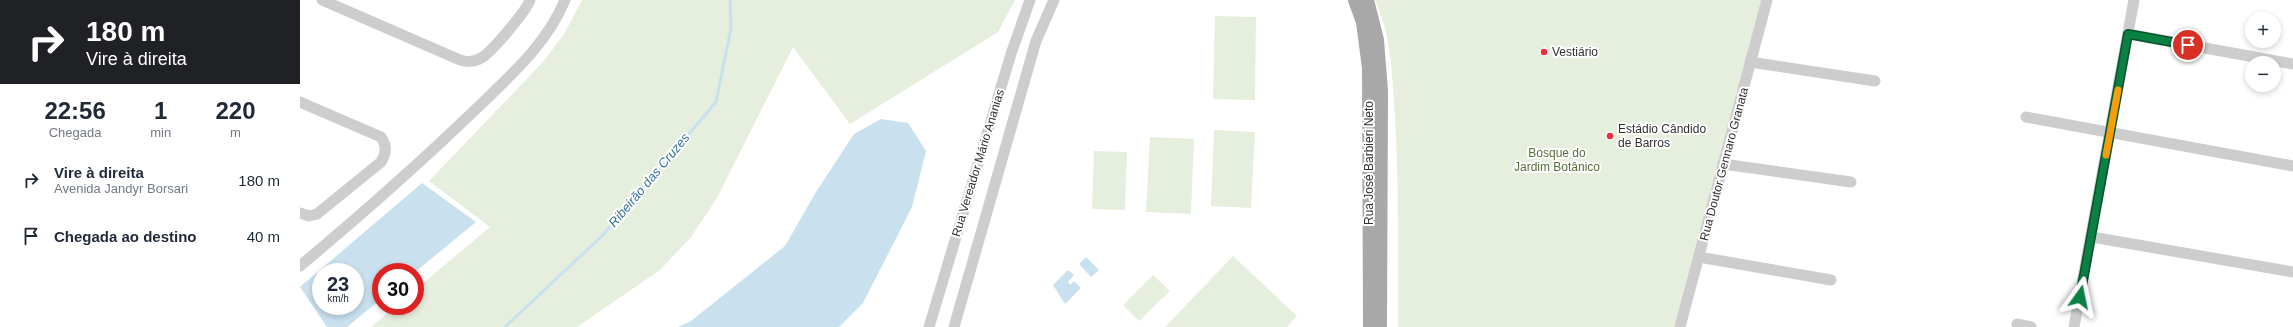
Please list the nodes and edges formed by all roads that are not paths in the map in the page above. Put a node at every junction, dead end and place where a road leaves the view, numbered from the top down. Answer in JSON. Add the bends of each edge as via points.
{"nodes":[{"id":1,"x":322,"y":0,"type":"edge"},
{"id":2,"x":530,"y":0,"type":"edge"},
{"id":3,"x":565,"y":0,"type":"edge"},
{"id":4,"x":1030,"y":0,"type":"edge"},
{"id":5,"x":1054,"y":0,"type":"edge"},
{"id":6,"x":1355,"y":0,"type":"edge"},
{"id":7,"x":1367,"y":0,"type":"edge"},
{"id":8,"x":1767,"y":0,"type":"edge"},
{"id":9,"x":2134,"y":0,"type":"edge"},
{"id":10,"x":2128,"y":34,"type":"junction"},
{"id":11,"x":1750,"y":62,"type":"junction"},
{"id":12,"x":2293,"y":64,"type":"edge"},
{"id":13,"x":1876,"y":81,"type":"dead end"},
{"id":14,"x":300,"y":102,"type":"edge"},
{"id":15,"x":2026,"y":117,"type":"dead end"},
{"id":16,"x":2110,"y":133,"type":"junction"},
{"id":17,"x":1723,"y":164,"type":"junction"},
{"id":18,"x":2293,"y":166,"type":"edge"},
{"id":19,"x":1850,"y":182,"type":"dead end"},
{"id":20,"x":300,"y":213,"type":"edge"},
{"id":21,"x":2092,"y":237,"type":"junction"},
{"id":22,"x":1699,"y":257,"type":"junction"},
{"id":23,"x":300,"y":266,"type":"edge"},
{"id":24,"x":2293,"y":272,"type":"edge"},
{"id":25,"x":1831,"y":280,"type":"dead end"},
{"id":26,"x":2017,"y":324,"type":"dead end"},
{"id":27,"x":929,"y":327,"type":"edge"},
{"id":28,"x":954,"y":327,"type":"edge"},
{"id":29,"x":1370,"y":327,"type":"edge"},
{"id":30,"x":1380,"y":327,"type":"edge"},
{"id":31,"x":1680,"y":327,"type":"edge"},
{"id":32,"x":2031,"y":327,"type":"edge"},
{"id":33,"x":2074,"y":327,"type":"edge"}],
"edges":[{"from":1,"to":2,"type":"street","via":[[460,60],[478,60],[490,52]]},
{"from":3,"to":23,"type":"street","via":[[546,33],[525,61],[435,149]]},
{"from":4,"to":27,"type":"street","name":"Rua Vereador Mário Ananias","via":[[1011,54]]},
{"from":5,"to":28,"type":"street","name":"Rua Vereador Mário Ananias","via":[[1034,48]]},
{"from":6,"to":29,"type":"main road","name":"Rua José Barbieri Neto","via":[[1363,22],[1369,68]]},
{"from":7,"to":30,"type":"main road","name":"Rua José Barbieri Neto","via":[[1377,40],[1381,91]]},
{"from":8,"to":11,"type":"street","name":"Rua Doutor Gennaro Granata"},
{"from":9,"to":10,"type":"street"},
{"from":10,"to":12,"type":"street"},
{"from":10,"to":16,"type":"street"},
{"from":11,"to":13,"type":"street"},
{"from":11,"to":17,"type":"street","name":"Rua Doutor Gennaro Granata"},
{"from":14,"to":20,"type":"street","via":[[381,137],[385,143],[381,162],[317,214],[312,216]]},
{"from":15,"to":16,"type":"street"},
{"from":16,"to":18,"type":"street"},
{"from":16,"to":21,"type":"street"},
{"from":17,"to":19,"type":"street"},
{"from":17,"to":22,"type":"street","name":"Rua Doutor Gennaro Granata"},
{"from":21,"to":24,"type":"street"},
{"from":21,"to":33,"type":"street"},
{"from":22,"to":25,"type":"street"},
{"from":22,"to":31,"type":"street","name":"Rua Doutor Gennaro Granata"},
{"from":26,"to":32,"type":"street"}]}
